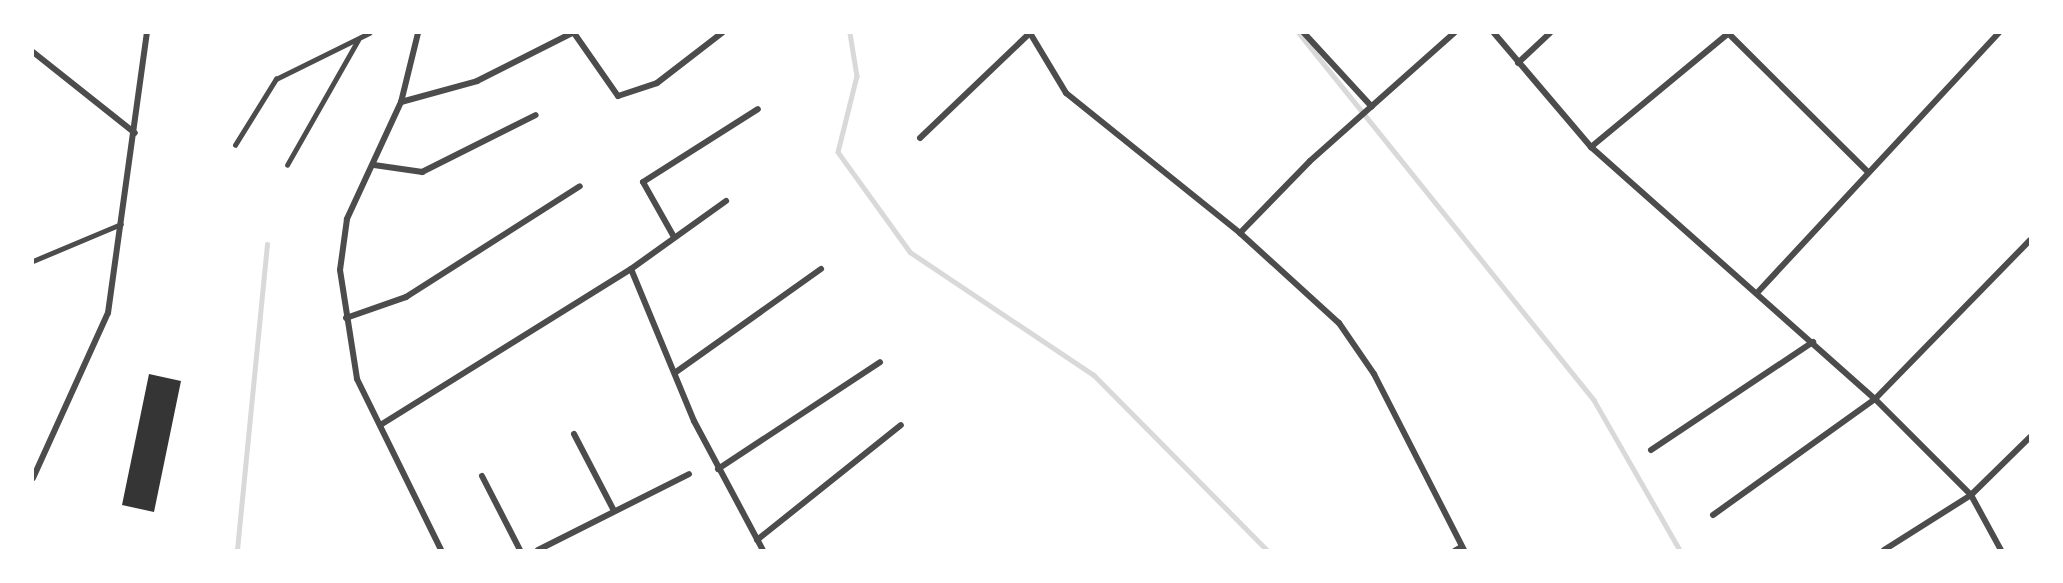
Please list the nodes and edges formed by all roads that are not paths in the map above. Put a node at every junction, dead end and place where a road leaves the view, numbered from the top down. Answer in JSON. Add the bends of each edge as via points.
{"nodes":[{"id":1,"x":147,"y":33,"type":"edge"},
{"id":2,"x":369,"y":33,"type":"edge"},
{"id":3,"x":417,"y":33,"type":"edge"},
{"id":4,"x":573,"y":33,"type":"edge"},
{"id":5,"x":722,"y":33,"type":"edge"},
{"id":6,"x":1030,"y":33,"type":"edge"},
{"id":7,"x":1304,"y":33,"type":"edge"},
{"id":8,"x":1454,"y":33,"type":"edge"},
{"id":9,"x":1494,"y":33,"type":"edge"},
{"id":10,"x":1550,"y":33,"type":"edge"},
{"id":11,"x":1729,"y":33,"type":"edge"},
{"id":12,"x":1999,"y":33,"type":"edge"},
{"id":13,"x":358,"y":39,"type":"junction"},
{"id":14,"x":33,"y":52,"type":"edge"},
{"id":15,"x":1518,"y":63,"type":"junction"},
{"id":16,"x":401,"y":102,"type":"junction"},
{"id":17,"x":1372,"y":107,"type":"junction"},
{"id":18,"x":758,"y":109,"type":"dead end"},
{"id":19,"x":536,"y":115,"type":"dead end"},
{"id":20,"x":135,"y":133,"type":"junction"},
{"id":21,"x":920,"y":138,"type":"dead end"},
{"id":22,"x":235,"y":145,"type":"dead end"},
{"id":23,"x":1591,"y":147,"type":"junction"},
{"id":24,"x":287,"y":165,"type":"dead end"},
{"id":25,"x":374,"y":165,"type":"junction"},
{"id":26,"x":1868,"y":172,"type":"junction"},
{"id":27,"x":580,"y":186,"type":"dead end"},
{"id":28,"x":726,"y":201,"type":"dead end"},
{"id":29,"x":121,"y":224,"type":"junction"},
{"id":30,"x":1240,"y":233,"type":"junction"},
{"id":31,"x":674,"y":237,"type":"junction"},
{"id":32,"x":2030,"y":240,"type":"edge"},
{"id":33,"x":33,"y":261,"type":"edge"},
{"id":34,"x":631,"y":269,"type":"junction"},
{"id":35,"x":821,"y":269,"type":"dead end"},
{"id":36,"x":1757,"y":293,"type":"junction"},
{"id":37,"x":346,"y":318,"type":"junction"},
{"id":38,"x":1812,"y":342,"type":"junction"},
{"id":39,"x":880,"y":362,"type":"dead end"},
{"id":40,"x":676,"y":372,"type":"junction"},
{"id":41,"x":1875,"y":399,"type":"junction"},
{"id":42,"x":382,"y":424,"type":"junction"},
{"id":43,"x":901,"y":425,"type":"dead end"},
{"id":44,"x":574,"y":434,"type":"dead end"},
{"id":45,"x":2030,"y":437,"type":"edge"},
{"id":46,"x":1651,"y":450,"type":"dead end"},
{"id":47,"x":35,"y":468,"type":"edge"},
{"id":48,"x":718,"y":469,"type":"junction"},
{"id":49,"x":689,"y":474,"type":"dead end"},
{"id":50,"x":482,"y":476,"type":"dead end"},
{"id":51,"x":33,"y":478,"type":"edge"},
{"id":52,"x":1971,"y":495,"type":"junction"},
{"id":53,"x":614,"y":511,"type":"junction"},
{"id":54,"x":1713,"y":515,"type":"dead end"},
{"id":55,"x":757,"y":540,"type":"junction"},
{"id":56,"x":1462,"y":548,"type":"edge"},
{"id":57,"x":441,"y":550,"type":"edge"},
{"id":58,"x":520,"y":550,"type":"edge"},
{"id":59,"x":538,"y":550,"type":"edge"},
{"id":60,"x":763,"y":550,"type":"edge"},
{"id":61,"x":1454,"y":550,"type":"edge"},
{"id":62,"x":1884,"y":550,"type":"edge"},
{"id":63,"x":2001,"y":550,"type":"edge"}],
"edges":[{"from":1,"to":20,"type":"street"},
{"from":2,"to":13,"type":"lane"},
{"from":3,"to":16,"type":"street"},
{"from":4,"to":5,"type":"street","via":[[618,96],[657,83]]},
{"from":4,"to":16,"type":"street","via":[[477,81]]},
{"from":6,"to":21,"type":"street"},
{"from":6,"to":30,"type":"street","via":[[1066,93]]},
{"from":7,"to":17,"type":"street"},
{"from":8,"to":17,"type":"street"},
{"from":9,"to":15,"type":"street"},
{"from":10,"to":15,"type":"street"},
{"from":11,"to":23,"type":"street"},
{"from":11,"to":26,"type":"street"},
{"from":12,"to":26,"type":"street"},
{"from":13,"to":22,"type":"lane","via":[[276,79]]},
{"from":13,"to":24,"type":"lane"},
{"from":14,"to":20,"type":"street"},
{"from":15,"to":23,"type":"street"},
{"from":16,"to":25,"type":"street"},
{"from":17,"to":30,"type":"street","via":[[1310,161]]},
{"from":18,"to":31,"type":"street","via":[[643,182]]},
{"from":19,"to":25,"type":"street","via":[[422,172]]},
{"from":20,"to":29,"type":"street"},
{"from":23,"to":36,"type":"street"},
{"from":25,"to":37,"type":"street","via":[[345,227],[340,270]]},
{"from":26,"to":36,"type":"street"},
{"from":27,"to":37,"type":"street","via":[[406,297]]},
{"from":28,"to":31,"type":"street"},
{"from":29,"to":33,"type":"lane"},
{"from":29,"to":47,"type":"street","via":[[108,313]]},
{"from":30,"to":56,"type":"street","via":[[1339,322],[1358,348]]},
{"from":31,"to":34,"type":"street"},
{"from":32,"to":41,"type":"street"},
{"from":34,"to":40,"type":"street"},
{"from":34,"to":42,"type":"street"},
{"from":35,"to":40,"type":"street"},
{"from":36,"to":38,"type":"street"},
{"from":37,"to":42,"type":"street","via":[[357,379]]},
{"from":38,"to":41,"type":"street"},
{"from":38,"to":46,"type":"street"},
{"from":39,"to":48,"type":"street"},
{"from":40,"to":48,"type":"street"},
{"from":41,"to":52,"type":"street"},
{"from":41,"to":54,"type":"street"},
{"from":42,"to":57,"type":"street"},
{"from":43,"to":55,"type":"street"},
{"from":44,"to":53,"type":"street"},
{"from":45,"to":52,"type":"street"},
{"from":47,"to":51,"type":"street"},
{"from":48,"to":55,"type":"street"},
{"from":49,"to":53,"type":"street"},
{"from":50,"to":58,"type":"street"},
{"from":52,"to":62,"type":"street"},
{"from":52,"to":63,"type":"street"},
{"from":53,"to":59,"type":"street"},
{"from":55,"to":60,"type":"street"},
{"from":56,"to":61,"type":"lane"}]}
